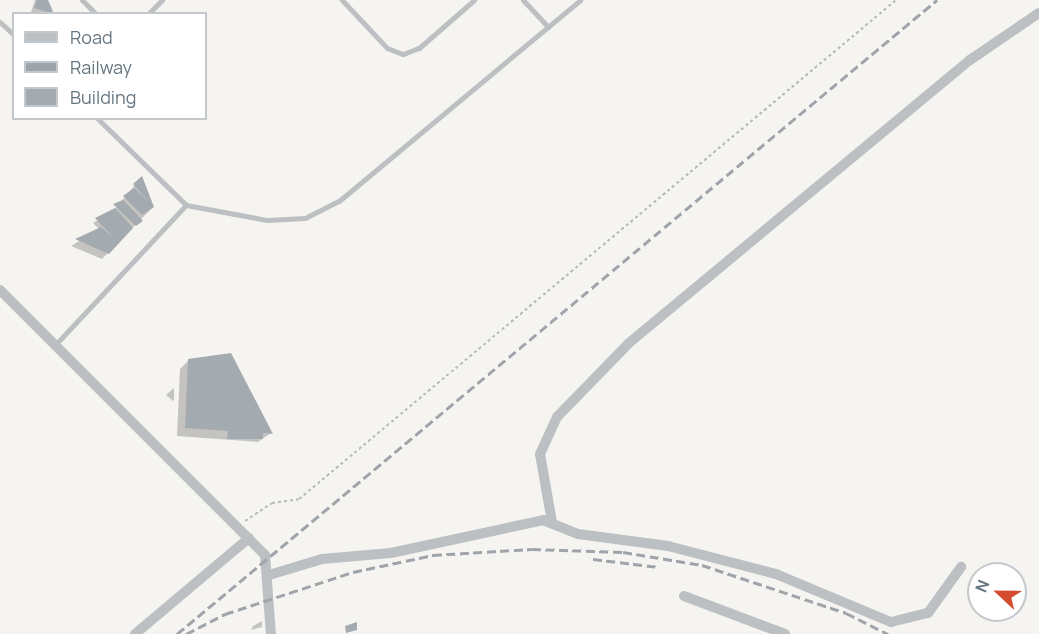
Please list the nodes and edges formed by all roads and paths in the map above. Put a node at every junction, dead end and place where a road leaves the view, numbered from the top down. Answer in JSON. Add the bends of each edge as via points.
{"nodes":[{"id":1,"x":82,"y":0,"type":"edge"},
{"id":2,"x":162,"y":0,"type":"edge"},
{"id":3,"x":342,"y":0,"type":"edge"},
{"id":4,"x":474,"y":0,"type":"edge"},
{"id":5,"x":523,"y":0,"type":"edge"},
{"id":6,"x":580,"y":0,"type":"edge"},
{"id":7,"x":896,"y":0,"type":"edge"},
{"id":8,"x":94,"y":12,"type":"edge"},
{"id":9,"x":150,"y":12,"type":"edge"},
{"id":10,"x":1039,"y":14,"type":"edge"},
{"id":11,"x":0,"y":22,"type":"edge"},
{"id":12,"x":548,"y":27,"type":"junction"},
{"id":13,"x":12,"y":33,"type":"edge"},
{"id":14,"x":99,"y":120,"type":"edge"},
{"id":15,"x":186,"y":205,"type":"junction"},
{"id":16,"x":0,"y":290,"type":"edge"},
{"id":17,"x":55,"y":345,"type":"junction"},
{"id":18,"x":552,"y":522,"type":"junction"},
{"id":19,"x":236,"y":526,"type":"junction"},
{"id":20,"x":249,"y":538,"type":"junction"},
{"id":21,"x":961,"y":567,"type":"dead end"},
{"id":22,"x":269,"y":575,"type":"junction"},
{"id":23,"x":684,"y":596,"type":"dead end"},
{"id":24,"x":135,"y":634,"type":"edge"},
{"id":25,"x":271,"y":634,"type":"edge"},
{"id":26,"x":785,"y":634,"type":"edge"}],
"edges":[{"from":1,"to":8,"type":"lane"},
{"from":2,"to":9,"type":"lane"},
{"from":3,"to":4,"type":"lane","via":[[387,48],[403,54],[419,48]]},
{"from":5,"to":12,"type":"lane"},
{"from":6,"to":12,"type":"lane"},
{"from":7,"to":19,"type":"path","via":[[299,499],[272,503]]},
{"from":10,"to":18,"type":"street","via":[[970,60],[629,343],[557,417],[540,454]]},
{"from":11,"to":13,"type":"lane"},
{"from":12,"to":15,"type":"lane","via":[[317,214],[280,221]]},
{"from":14,"to":15,"type":"lane"},
{"from":15,"to":17,"type":"lane"},
{"from":16,"to":17,"type":"street"},
{"from":17,"to":19,"type":"street"},
{"from":18,"to":21,"type":"street","via":[[578,534],[668,546],[776,574],[891,622],[928,613]]},
{"from":18,"to":22,"type":"street","via":[[523,520],[407,550],[322,559]]},
{"from":19,"to":20,"type":"street"},
{"from":20,"to":22,"type":"street","via":[[265,555]]},
{"from":20,"to":24,"type":"street"},
{"from":22,"to":25,"type":"street"},
{"from":23,"to":26,"type":"street"}]}
